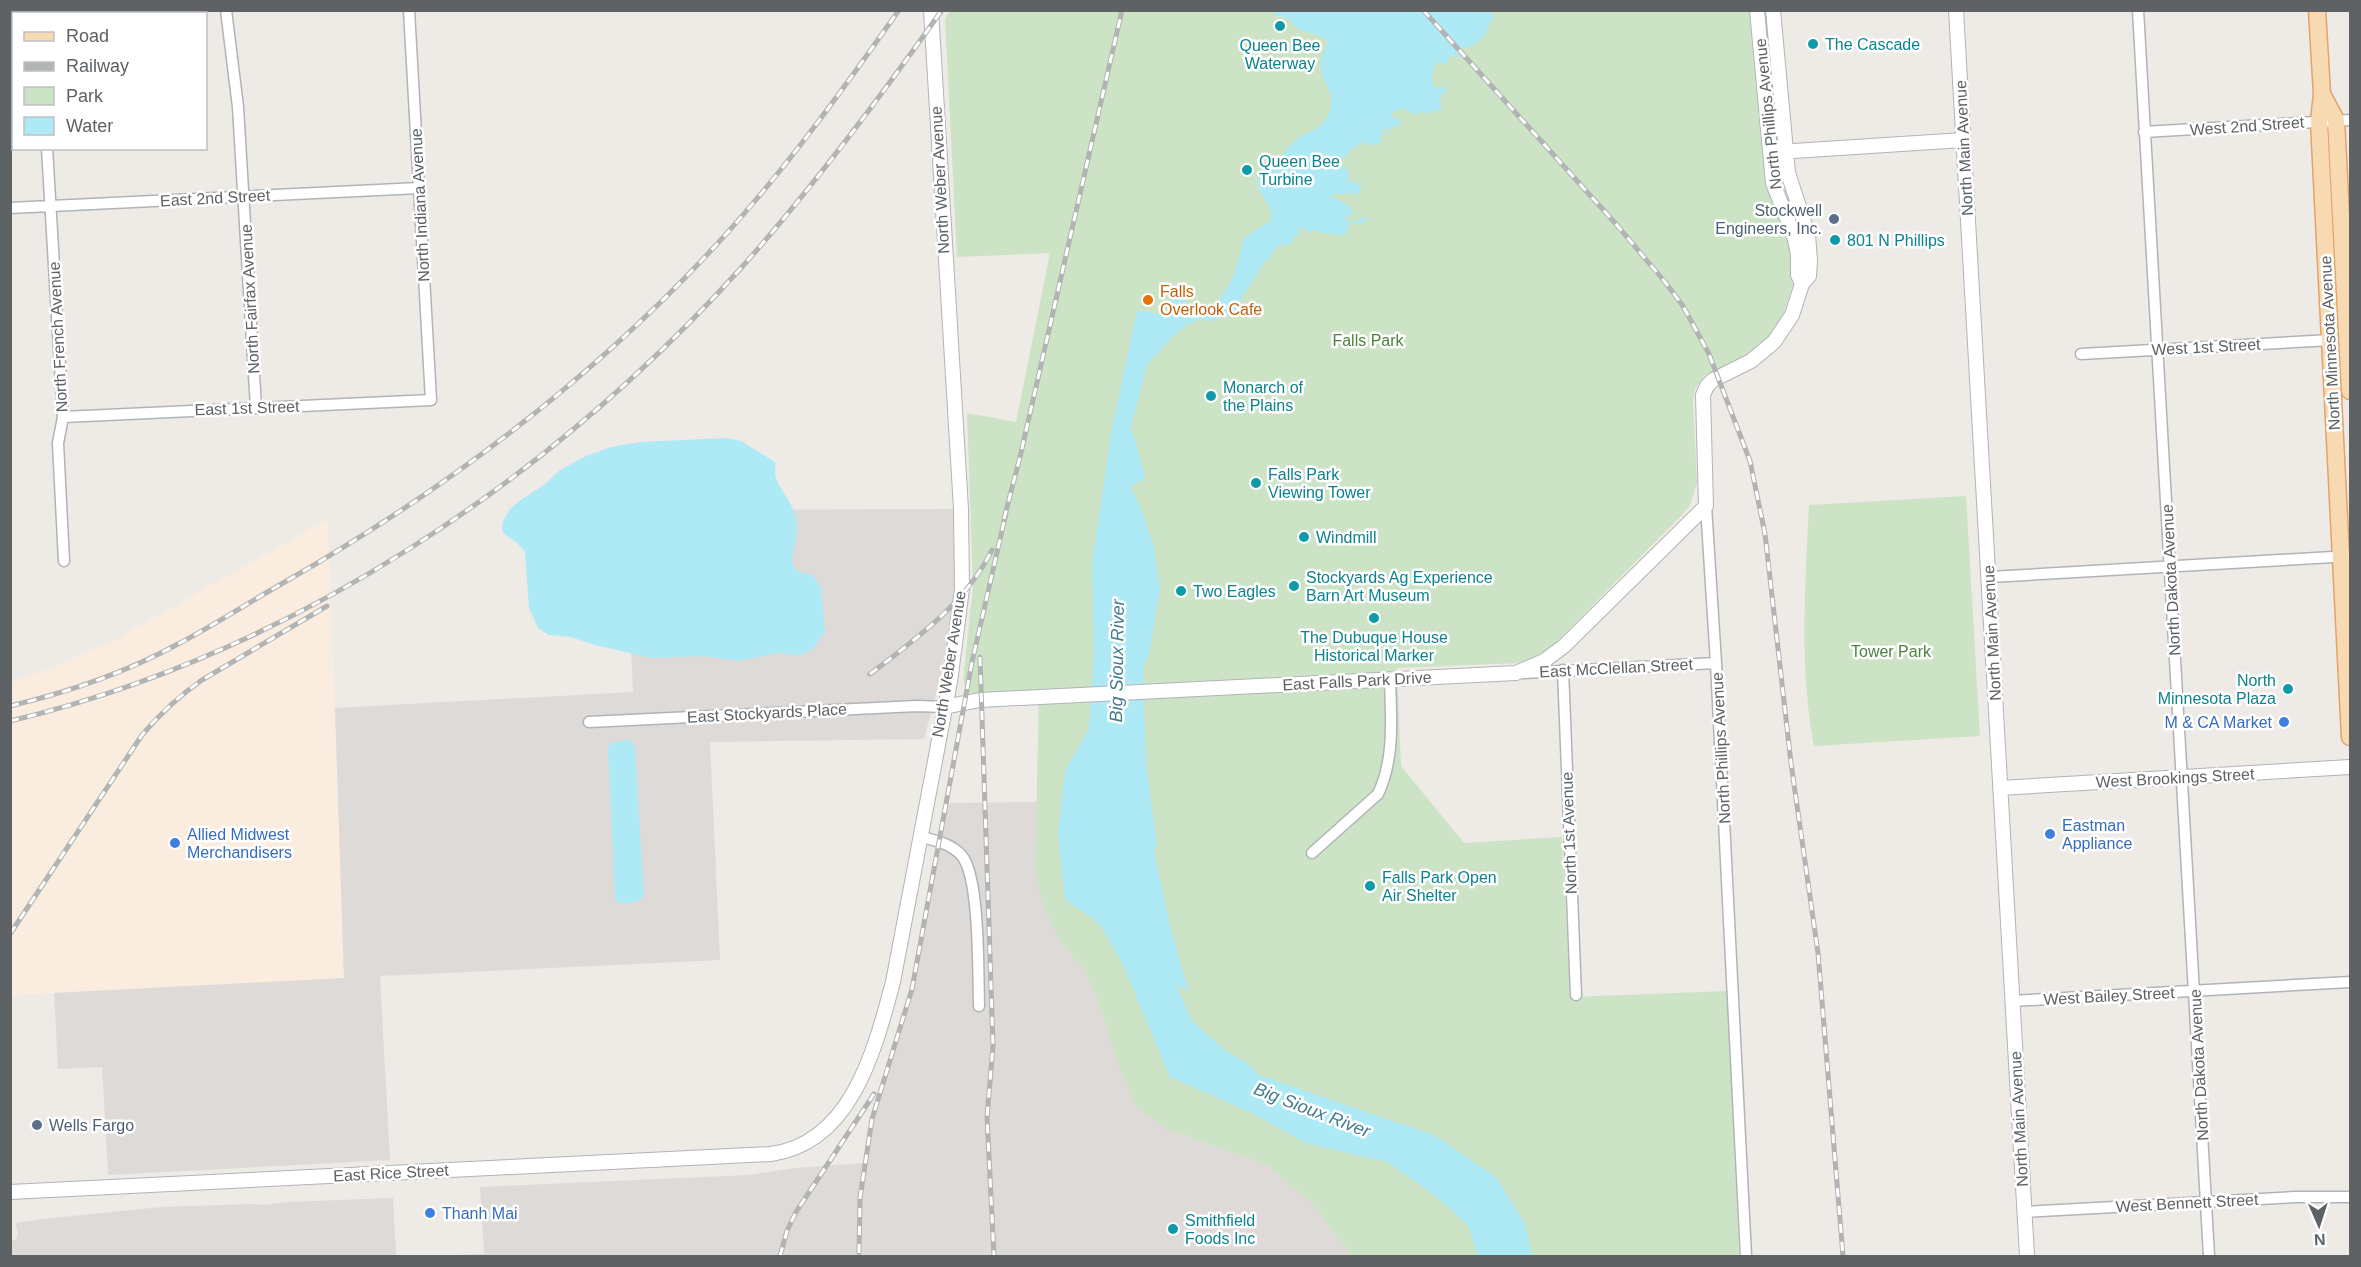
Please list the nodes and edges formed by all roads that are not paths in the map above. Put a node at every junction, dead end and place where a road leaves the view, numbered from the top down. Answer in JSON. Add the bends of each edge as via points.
{"nodes":[{"id":1,"x":226,"y":10,"type":"edge"},
{"id":2,"x":409,"y":10,"type":"edge"},
{"id":3,"x":931,"y":10,"type":"edge"},
{"id":4,"x":1757,"y":10,"type":"edge"},
{"id":5,"x":1773,"y":10,"type":"edge"},
{"id":6,"x":1956,"y":10,"type":"edge"},
{"id":7,"x":2138,"y":10,"type":"edge"},
{"id":8,"x":2317,"y":10,"type":"edge"},
{"id":9,"x":2322,"y":94,"type":"junction"},
{"id":10,"x":2344,"y":120,"type":"edge"},
{"id":11,"x":2319,"y":121,"type":"junction"},
{"id":12,"x":2144,"y":132,"type":"junction"},
{"id":13,"x":1963,"y":140,"type":"junction"},
{"id":14,"x":47,"y":150,"type":"edge"},
{"id":15,"x":1786,"y":151,"type":"junction"},
{"id":16,"x":1770,"y":152,"type":"junction"},
{"id":17,"x":419,"y":188,"type":"junction"},
{"id":18,"x":245,"y":196,"type":"junction"},
{"id":19,"x":51,"y":206,"type":"junction"},
{"id":20,"x":10,"y":208,"type":"edge"},
{"id":21,"x":1803,"y":284,"type":"junction"},
{"id":22,"x":2349,"y":339,"type":"edge"},
{"id":23,"x":2331,"y":340,"type":"junction"},
{"id":24,"x":2158,"y":350,"type":"junction"},
{"id":25,"x":2081,"y":354,"type":"dead end"},
{"id":26,"x":2350,"y":391,"type":"edge"},
{"id":27,"x":431,"y":400,"type":"joint"},
{"id":28,"x":256,"y":408,"type":"junction"},
{"id":29,"x":63,"y":417,"type":"junction"},
{"id":30,"x":1706,"y":507,"type":"junction"},
{"id":31,"x":2346,"y":556,"type":"edge"},
{"id":32,"x":64,"y":561,"type":"dead end"},
{"id":33,"x":2170,"y":567,"type":"junction"},
{"id":34,"x":1990,"y":577,"type":"junction"},
{"id":35,"x":1716,"y":663,"type":"junction"},
{"id":36,"x":1563,"y":670,"type":"junction"},
{"id":37,"x":1516,"y":673,"type":"junction"},
{"id":38,"x":1390,"y":679,"type":"junction"},
{"id":39,"x":945,"y":707,"type":"junction"},
{"id":40,"x":589,"y":722,"type":"dead end"},
{"id":41,"x":2350,"y":737,"type":"edge"},
{"id":42,"x":2350,"y":767,"type":"edge"},
{"id":43,"x":2182,"y":778,"type":"junction"},
{"id":44,"x":2000,"y":788,"type":"junction"},
{"id":45,"x":921,"y":837,"type":"junction"},
{"id":46,"x":1312,"y":853,"type":"dead end"},
{"id":47,"x":2350,"y":982,"type":"edge"},
{"id":48,"x":2195,"y":992,"type":"junction"},
{"id":49,"x":1576,"y":996,"type":"dead end"},
{"id":50,"x":2012,"y":1001,"type":"junction"},
{"id":51,"x":979,"y":1006,"type":"dead end"},
{"id":52,"x":771,"y":1154,"type":"joint"},
{"id":53,"x":51,"y":1190,"type":"junction"},
{"id":54,"x":10,"y":1192,"type":"edge"},
{"id":55,"x":2350,"y":1197,"type":"edge"},
{"id":56,"x":10,"y":1202,"type":"edge"},
{"id":57,"x":2206,"y":1202,"type":"junction"},
{"id":58,"x":2025,"y":1212,"type":"junction"},
{"id":59,"x":1746,"y":1257,"type":"edge"},
{"id":60,"x":2027,"y":1257,"type":"edge"},
{"id":61,"x":2209,"y":1257,"type":"edge"}],
"edges":[{"from":1,"to":18,"type":"street","name":"North Fairfax Avenue"},
{"from":2,"to":17,"type":"street","name":"North Indiana Avenue"},
{"from":3,"to":39,"type":"street","name":"North Weber Avenue","via":[[962,540],[960,608]]},
{"from":4,"to":16,"type":"street","name":"North Phillips Avenue"},
{"from":5,"to":15,"type":"street","name":"North Phillips Avenue"},
{"from":6,"to":13,"type":"street","name":"North Main Avenue"},
{"from":7,"to":12,"type":"street","name":"North Dakota Avenue"},
{"from":8,"to":9,"type":"main road","name":"North Minnesota Avenue"},
{"from":9,"to":10,"type":"main road","name":"North Minnesota Avenue"},
{"from":9,"to":11,"type":"main road","name":"North Minnesota Avenue"},
{"from":10,"to":11,"type":"street","name":"West 2nd Street"},
{"from":10,"to":22,"type":"main road","name":"North Minnesota Avenue"},
{"from":11,"to":12,"type":"street","name":"West 2nd Street"},
{"from":11,"to":23,"type":"main road","name":"North Minnesota Avenue"},
{"from":12,"to":24,"type":"street","name":"North Dakota Avenue"},
{"from":13,"to":15,"type":"street"},
{"from":13,"to":34,"type":"street","name":"North Main Avenue"},
{"from":14,"to":19,"type":"street","name":"North French Avenue"},
{"from":15,"to":16,"type":"street"},
{"from":15,"to":21,"type":"street","name":"North Phillips Avenue","via":[[1790,184],[1809,240],[1809,276]]},
{"from":16,"to":21,"type":"street","name":"North Phillips Avenue","via":[[1775,190],[1795,239],[1798,275]]},
{"from":17,"to":18,"type":"street","name":"East 2nd Street"},
{"from":17,"to":27,"type":"street","name":"North Indiana Avenue"},
{"from":18,"to":19,"type":"street","name":"East 2nd Street"},
{"from":18,"to":28,"type":"street","name":"North Fairfax Avenue"},
{"from":19,"to":20,"type":"street","name":"East 2nd Street"},
{"from":19,"to":29,"type":"street","name":"North French Avenue"},
{"from":21,"to":30,"type":"street","name":"North Phillips Avenue","via":[[1792,315],[1774,342],[1751,361],[1713,380],[1703,394]]},
{"from":22,"to":26,"type":"main road","name":"North Minnesota Avenue"},
{"from":23,"to":24,"type":"street","name":"West 1st Street"},
{"from":23,"to":31,"type":"main road","name":"North Minnesota Avenue"},
{"from":24,"to":25,"type":"street","name":"West 1st Street"},
{"from":24,"to":33,"type":"street","name":"North Dakota Avenue"},
{"from":27,"to":28,"type":"street","name":"East 1st Street"},
{"from":28,"to":29,"type":"street","name":"East 1st Street"},
{"from":29,"to":32,"type":"street","name":"North French Avenue","via":[[58,442]]},
{"from":30,"to":35,"type":"street","name":"North Phillips Avenue"},
{"from":30,"to":37,"type":"street","name":"East Falls Park Drive","via":[[1564,646],[1544,661]]},
{"from":31,"to":33,"type":"street"},
{"from":31,"to":41,"type":"main road","name":"North Minnesota Avenue"},
{"from":33,"to":34,"type":"street"},
{"from":33,"to":43,"type":"street","name":"North Dakota Avenue"},
{"from":34,"to":44,"type":"street","name":"North Main Avenue"},
{"from":35,"to":36,"type":"street","name":"East McClellan Street"},
{"from":35,"to":59,"type":"street","name":"North Phillips Avenue"},
{"from":36,"to":37,"type":"street","name":"East McClellan Street"},
{"from":36,"to":49,"type":"street","name":"North 1st Avenue"},
{"from":37,"to":38,"type":"street","name":"East Falls Park Drive"},
{"from":38,"to":39,"type":"street","name":"East Falls Park Drive","via":[[972,701]]},
{"from":38,"to":46,"type":"street","via":[[1392,732],[1383,785],[1378,794]]},
{"from":39,"to":40,"type":"street","name":"East Stockyards Place"},
{"from":39,"to":45,"type":"street","name":"North Weber Avenue"},
{"from":42,"to":43,"type":"street","name":"West Brookings Street"},
{"from":43,"to":44,"type":"street","name":"West Brookings Street"},
{"from":43,"to":48,"type":"street","name":"North Dakota Avenue"},
{"from":44,"to":50,"type":"street","name":"North Main Avenue"},
{"from":45,"to":51,"type":"street","via":[[954,849],[969,872],[975,906]]},
{"from":45,"to":52,"type":"street","name":"North Weber Avenue","via":[[893,982],[875,1046],[861,1078],[824,1131],[795,1149]]},
{"from":47,"to":48,"type":"street","name":"West Bailey Street"},
{"from":48,"to":50,"type":"street","name":"West Bailey Street"},
{"from":48,"to":57,"type":"street","name":"North Dakota Avenue"},
{"from":50,"to":58,"type":"street","name":"North Main Avenue"},
{"from":52,"to":53,"type":"street","name":"East Rice Street"},
{"from":53,"to":54,"type":"street","name":"East Rice Street"},
{"from":53,"to":56,"type":"street"},
{"from":55,"to":57,"type":"street","name":"West Bennett Street"},
{"from":57,"to":58,"type":"street","name":"West Bennett Street"},
{"from":57,"to":61,"type":"street","name":"North Dakota Avenue"},
{"from":58,"to":60,"type":"street","name":"North Main Avenue"}]}
